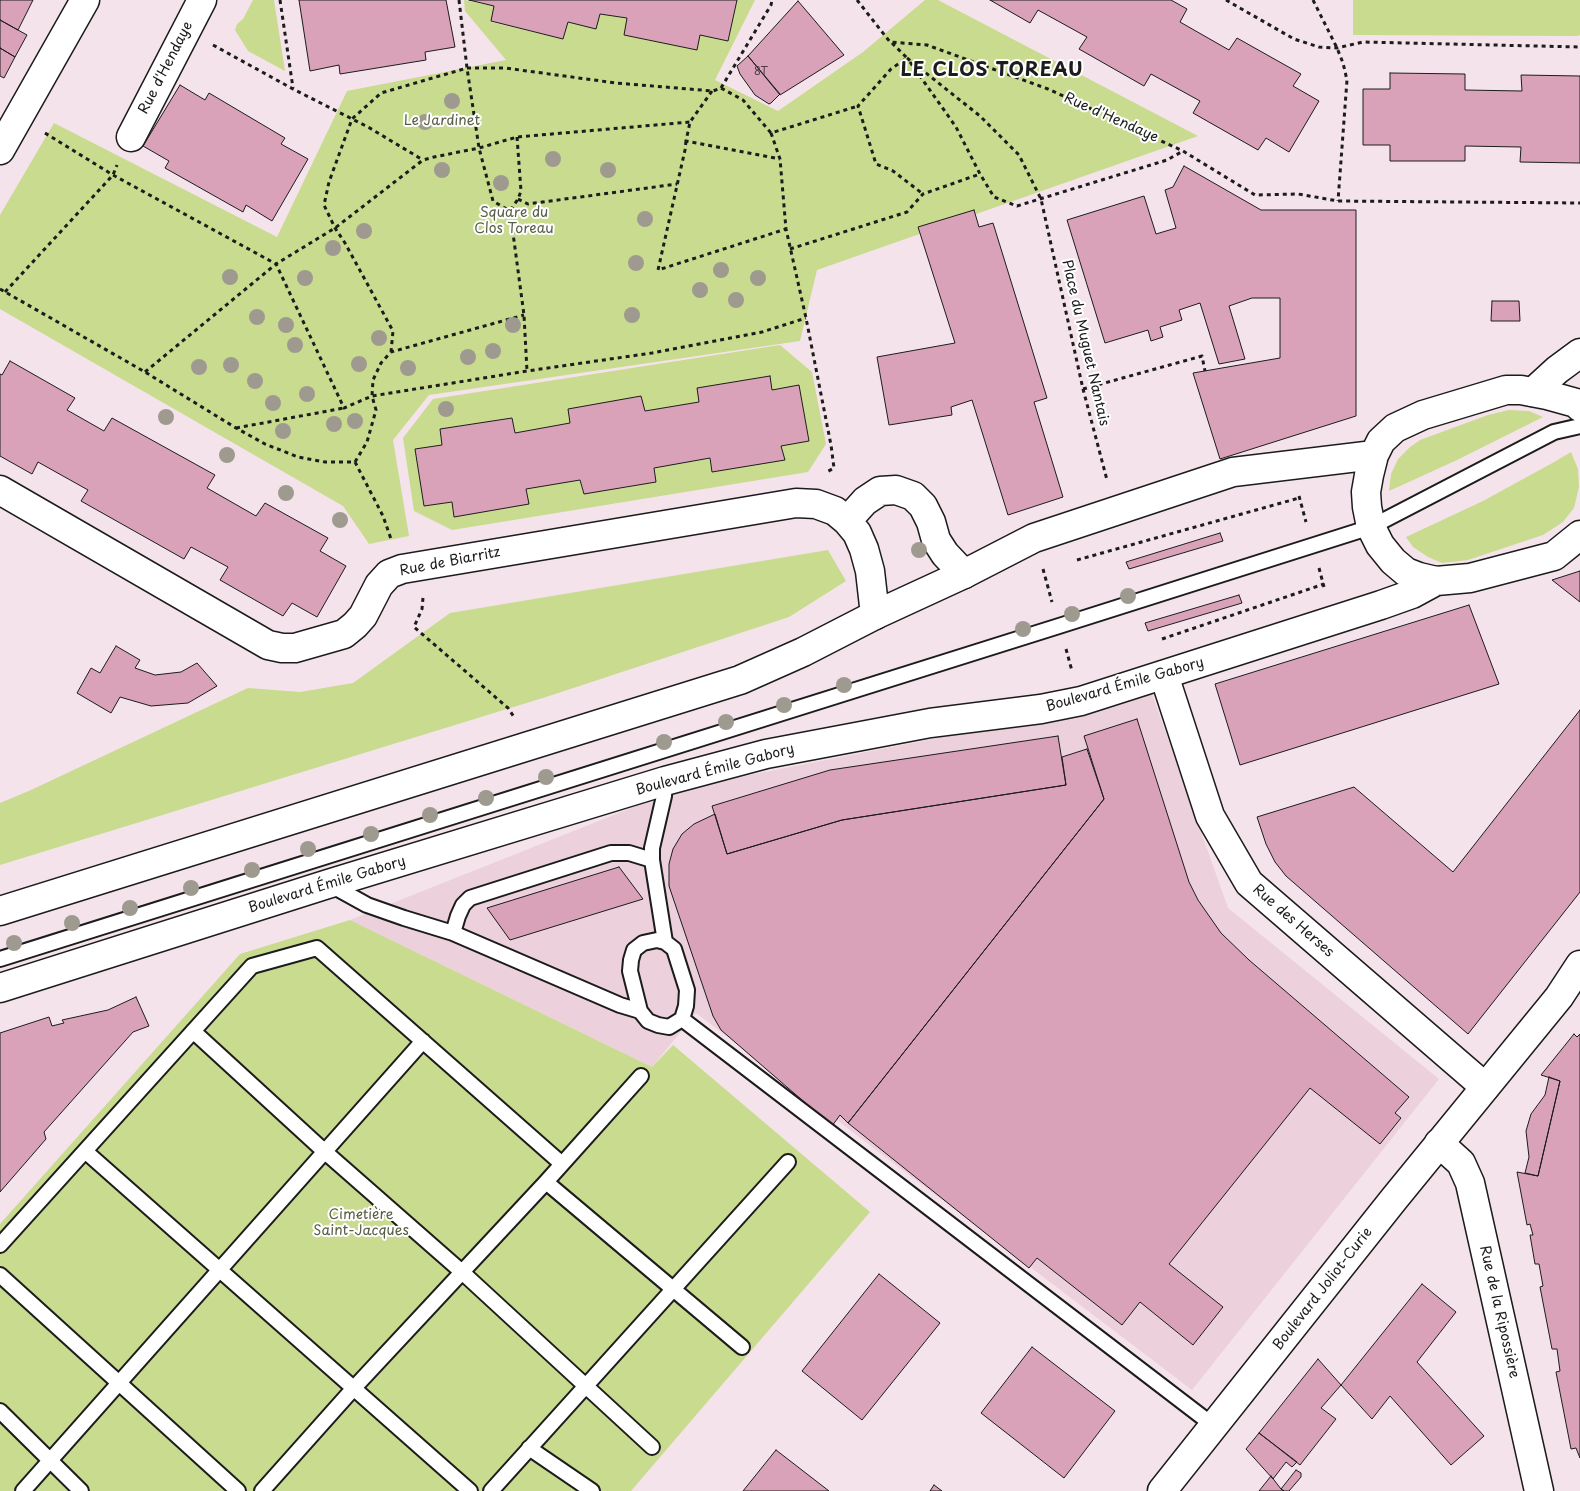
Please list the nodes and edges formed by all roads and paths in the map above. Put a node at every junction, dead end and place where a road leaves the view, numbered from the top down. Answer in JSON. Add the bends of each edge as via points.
{"nodes":[{"id":1,"x":84,"y":0,"type":"edge"},
{"id":2,"x":202,"y":0,"type":"edge"},
{"id":3,"x":280,"y":0,"type":"edge"},
{"id":4,"x":459,"y":0,"type":"edge"},
{"id":5,"x":772,"y":0,"type":"edge"},
{"id":6,"x":857,"y":0,"type":"edge"},
{"id":7,"x":1226,"y":0,"type":"edge"},
{"id":8,"x":1313,"y":0,"type":"edge"},
{"id":9,"x":186,"y":30,"type":"junction"},
{"id":10,"x":890,"y":42,"type":"junction"},
{"id":11,"x":1580,"y":47,"type":"edge"},
{"id":12,"x":1337,"y":48,"type":"junction"},
{"id":13,"x":907,"y":58,"type":"junction"},
{"id":14,"x":467,"y":68,"type":"junction"},
{"id":15,"x":721,"y":88,"type":"junction"},
{"id":16,"x":293,"y":89,"type":"junction"},
{"id":17,"x":713,"y":91,"type":"junction"},
{"id":18,"x":858,"y":106,"type":"junction"},
{"id":19,"x":19,"y":118,"type":"junction"},
{"id":20,"x":352,"y":119,"type":"junction"},
{"id":21,"x":690,"y":122,"type":"junction"},
{"id":22,"x":771,"y":133,"type":"junction"},
{"id":23,"x":131,"y":137,"type":"dead end"},
{"id":24,"x":517,"y":137,"type":"junction"},
{"id":25,"x":686,"y":141,"type":"junction"},
{"id":26,"x":479,"y":148,"type":"junction"},
{"id":27,"x":0,"y":150,"type":"edge"},
{"id":28,"x":1184,"y":151,"type":"junction"},
{"id":29,"x":780,"y":159,"type":"junction"},
{"id":30,"x":423,"y":160,"type":"junction"},
{"id":31,"x":113,"y":174,"type":"junction"},
{"id":32,"x":980,"y":174,"type":"junction"},
{"id":33,"x":677,"y":184,"type":"junction"},
{"id":34,"x":924,"y":194,"type":"junction"},
{"id":35,"x":518,"y":199,"type":"junction"},
{"id":36,"x":1041,"y":199,"type":"junction"},
{"id":37,"x":1338,"y":202,"type":"junction"},
{"id":38,"x":1580,"y":203,"type":"edge"},
{"id":39,"x":510,"y":211,"type":"junction"},
{"id":40,"x":335,"y":228,"type":"junction"},
{"id":41,"x":786,"y":229,"type":"junction"},
{"id":42,"x":790,"y":249,"type":"junction"},
{"id":43,"x":276,"y":264,"type":"junction"},
{"id":44,"x":0,"y":289,"type":"edge"},
{"id":45,"x":5,"y":292,"type":"junction"},
{"id":46,"x":524,"y":315,"type":"junction"},
{"id":47,"x":806,"y":318,"type":"junction"},
{"id":48,"x":391,"y":352,"type":"junction"},
{"id":49,"x":1580,"y":353,"type":"edge"},
{"id":50,"x":527,"y":371,"type":"junction"},
{"id":51,"x":1205,"y":371,"type":"dead end"},
{"id":52,"x":146,"y":372,"type":"junction"},
{"id":53,"x":1083,"y":389,"type":"junction"},
{"id":54,"x":1533,"y":392,"type":"junction"},
{"id":55,"x":372,"y":396,"type":"junction"},
{"id":56,"x":344,"y":408,"type":"junction"},
{"id":57,"x":1579,"y":408,"type":"edge"},
{"id":58,"x":236,"y":428,"type":"junction"},
{"id":59,"x":1374,"y":456,"type":"junction"},
{"id":60,"x":355,"y":462,"type":"junction"},
{"id":61,"x":820,"y":476,"type":"dead end"},
{"id":62,"x":1108,"y":482,"type":"dead end"},
{"id":63,"x":0,"y":490,"type":"edge"},
{"id":64,"x":1299,"y":498,"type":"dead end"},
{"id":65,"x":847,"y":521,"type":"junction"},
{"id":66,"x":1371,"y":527,"type":"junction"},
{"id":67,"x":1580,"y":535,"type":"edge"},
{"id":68,"x":1072,"y":561,"type":"dead end"},
{"id":69,"x":1052,"y":566,"type":"dead end"},
{"id":70,"x":402,"y":569,"type":"junction"},
{"id":71,"x":1043,"y":569,"type":"dead end"},
{"id":72,"x":964,"y":574,"type":"junction"},
{"id":73,"x":1436,"y":581,"type":"junction"},
{"id":74,"x":1324,"y":584,"type":"dead end"},
{"id":75,"x":875,"y":615,"type":"junction"},
{"id":76,"x":1155,"y":641,"type":"dead end"},
{"id":77,"x":1164,"y":675,"type":"junction"},
{"id":78,"x":514,"y":718,"type":"dead end"},
{"id":79,"x":665,"y":781,"type":"junction"},
{"id":80,"x":652,"y":860,"type":"junction"},
{"id":81,"x":328,"y":884,"type":"junction"},
{"id":82,"x":0,"y":911,"type":"edge"},
{"id":83,"x":453,"y":933,"type":"junction"},
{"id":84,"x":665,"y":942,"type":"junction"},
{"id":85,"x":0,"y":958,"type":"edge"},
{"id":86,"x":1580,"y":966,"type":"edge"},
{"id":87,"x":1580,"y":976,"type":"edge"},
{"id":88,"x":0,"y":988,"type":"edge"},
{"id":89,"x":1559,"y":997,"type":"junction"},
{"id":90,"x":640,"y":1011,"type":"junction"},
{"id":91,"x":682,"y":1019,"type":"junction"},
{"id":92,"x":193,"y":1031,"type":"junction"},
{"id":93,"x":423,"y":1041,"type":"junction"},
{"id":94,"x":641,"y":1076,"type":"dead end"},
{"id":95,"x":1485,"y":1087,"type":"junction"},
{"id":96,"x":1439,"y":1143,"type":"junction"},
{"id":97,"x":85,"y":1151,"type":"junction"},
{"id":98,"x":324,"y":1151,"type":"junction"},
{"id":99,"x":788,"y":1162,"type":"dead end"},
{"id":100,"x":562,"y":1164,"type":"junction"},
{"id":101,"x":546,"y":1182,"type":"junction"},
{"id":102,"x":0,"y":1245,"type":"edge"},
{"id":103,"x":219,"y":1270,"type":"junction"},
{"id":104,"x":462,"y":1272,"type":"junction"},
{"id":105,"x":0,"y":1274,"type":"edge"},
{"id":106,"x":673,"y":1289,"type":"junction"},
{"id":107,"x":742,"y":1347,"type":"dead end"},
{"id":108,"x":119,"y":1383,"type":"junction"},
{"id":109,"x":586,"y":1386,"type":"junction"},
{"id":110,"x":353,"y":1389,"type":"junction"},
{"id":111,"x":0,"y":1411,"type":"edge"},
{"id":112,"x":1214,"y":1426,"type":"junction"},
{"id":113,"x":652,"y":1447,"type":"dead end"},
{"id":114,"x":529,"y":1448,"type":"junction"},
{"id":115,"x":50,"y":1460,"type":"junction"},
{"id":116,"x":24,"y":1491,"type":"edge"},
{"id":117,"x":81,"y":1491,"type":"edge"},
{"id":118,"x":238,"y":1491,"type":"edge"},
{"id":119,"x":262,"y":1491,"type":"edge"},
{"id":120,"x":470,"y":1491,"type":"edge"},
{"id":121,"x":491,"y":1491,"type":"edge"},
{"id":122,"x":592,"y":1491,"type":"edge"},
{"id":123,"x":1162,"y":1491,"type":"edge"},
{"id":124,"x":1540,"y":1491,"type":"edge"}],
"edges":[{"from":1,"to":19,"type":"main road"},
{"from":2,"to":9,"type":"main road","name":"Rue d'Hendaye"},
{"from":3,"to":16,"type":"path"},
{"from":4,"to":14,"type":"path"},
{"from":5,"to":15,"type":"path"},
{"from":6,"to":10,"type":"path"},
{"from":7,"to":12,"type":"path","via":[[1294,39],[1319,47]]},
{"from":8,"to":12,"type":"path"},
{"from":9,"to":16,"type":"path"},
{"from":9,"to":23,"type":"main road","name":"Rue d'Hendaye"},
{"from":10,"to":13,"type":"path"},
{"from":10,"to":28,"type":"path","name":"Rue d'Hendaye","via":[[927,45],[1048,89]]},
{"from":11,"to":12,"type":"path","via":[[1363,42]]},
{"from":12,"to":37,"type":"path","via":[[1347,80]]},
{"from":13,"to":18,"type":"path","via":[[891,69]]},
{"from":13,"to":32,"type":"path","via":[[956,127]]},
{"from":13,"to":36,"type":"path","name":"Place du Muguet Nantais","via":[[980,116],[1019,154]]},
{"from":14,"to":17,"type":"path","via":[[505,68],[616,83]]},
{"from":14,"to":20,"type":"path","via":[[381,92]]},
{"from":14,"to":26,"type":"path"},
{"from":15,"to":17,"type":"path"},
{"from":15,"to":22,"type":"path","via":[[743,100]]},
{"from":16,"to":20,"type":"path"},
{"from":17,"to":21,"type":"path"},
{"from":18,"to":22,"type":"path"},
{"from":18,"to":34,"type":"path","via":[[876,164],[893,170]]},
{"from":19,"to":27,"type":"main road"},
{"from":19,"to":31,"type":"path"},
{"from":20,"to":30,"type":"path"},
{"from":20,"to":40,"type":"path","via":[[329,182],[324,206]]},
{"from":21,"to":24,"type":"path"},
{"from":21,"to":25,"type":"path"},
{"from":22,"to":29,"type":"path"},
{"from":24,"to":26,"type":"path"},
{"from":24,"to":35,"type":"path","via":[[521,177]]},
{"from":25,"to":29,"type":"path"},
{"from":25,"to":33,"type":"path"},
{"from":26,"to":30,"type":"path"},
{"from":26,"to":39,"type":"path","via":[[493,201]]},
{"from":28,"to":36,"type":"path","via":[[1167,160]]},
{"from":28,"to":37,"type":"path","name":"Rue d'Hendaye","via":[[1254,195],[1298,194]]},
{"from":29,"to":41,"type":"path"},
{"from":30,"to":40,"type":"path"},
{"from":31,"to":43,"type":"path"},
{"from":31,"to":45,"type":"path"},
{"from":32,"to":34,"type":"path"},
{"from":32,"to":36,"type":"path","via":[[994,197],[1017,206]]},
{"from":33,"to":35,"type":"path","via":[[528,204]]},
{"from":33,"to":41,"type":"path","via":[[658,270]]},
{"from":34,"to":42,"type":"path","via":[[907,212]]},
{"from":35,"to":39,"type":"path"},
{"from":36,"to":53,"type":"path","name":"Place du Muguet Nantais"},
{"from":37,"to":38,"type":"path","name":"Rue d'Hendaye"},
{"from":39,"to":46,"type":"path"},
{"from":40,"to":43,"type":"path"},
{"from":40,"to":48,"type":"path","via":[[393,331]]},
{"from":41,"to":42,"type":"path"},
{"from":42,"to":47,"type":"path"},
{"from":43,"to":52,"type":"path"},
{"from":43,"to":56,"type":"path"},
{"from":44,"to":45,"type":"path"},
{"from":45,"to":52,"type":"path"},
{"from":46,"to":48,"type":"path"},
{"from":46,"to":50,"type":"path"},
{"from":47,"to":50,"type":"path","via":[[762,332],[652,353]]},
{"from":47,"to":61,"type":"path","via":[[834,468]]},
{"from":48,"to":55,"type":"path","via":[[373,380]]},
{"from":49,"to":54,"type":"main road"},
{"from":50,"to":55,"type":"path"},
{"from":51,"to":53,"type":"path","via":[[1202,356]]},
{"from":52,"to":58,"type":"path"},
{"from":53,"to":62,"type":"path","name":"Place du Muguet Nantais"},
{"from":54,"to":57,"type":"main road"},
{"from":54,"to":59,"type":"main road","via":[[1506,390],[1423,415],[1395,428],[1381,441]]},
{"from":55,"to":56,"type":"path"},
{"from":55,"to":60,"type":"path","via":[[376,410],[368,442]]},
{"from":56,"to":58,"type":"path"},
{"from":57,"to":66,"type":"lane","via":[[1554,432]]},
{"from":58,"to":60,"type":"path","via":[[298,457],[326,462]]},
{"from":59,"to":66,"type":"main road","via":[[1366,492]]},
{"from":59,"to":72,"type":"main road","via":[[1233,472],[1034,538]]},
{"from":60,"to":70,"type":"path","via":[[383,516]]},
{"from":63,"to":70,"type":"main road","name":"Rue de Biarritz","via":[[268,645],[282,648],[295,648],[344,634],[363,616],[389,574]]},
{"from":64,"to":68,"type":"path"},
{"from":65,"to":70,"type":"main road","name":"Rue de Biarritz","via":[[836,511],[816,504],[796,503]]},
{"from":65,"to":72,"type":"main road","via":[[865,501],[880,491],[896,490],[913,496],[923,506],[945,554]]},
{"from":65,"to":75,"type":"main road","via":[[864,549]]},
{"from":66,"to":73,"type":"main road","via":[[1380,545],[1406,572]]},
{"from":66,"to":85,"type":"lane"},
{"from":67,"to":73,"type":"main road","via":[[1554,556],[1470,578]]},
{"from":69,"to":71,"type":"path"},
{"from":70,"to":78,"type":"path","via":[[422,583],[422,609],[414,627],[508,708]]},
{"from":72,"to":75,"type":"main road"},
{"from":73,"to":77,"type":"main road","name":"Boulevard Émile Gabory","via":[[1412,594],[1372,608]]},
{"from":74,"to":76,"type":"path"},
{"from":75,"to":82,"type":"main road","via":[[740,680]]},
{"from":77,"to":79,"type":"main road","name":"Boulevard Émile Gabory","via":[[1081,701],[930,723],[766,754]]},
{"from":77,"to":95,"type":"main road","name":"Rue des Herses","via":[[1210,816],[1249,883]]},
{"from":79,"to":80,"type":"lane"},
{"from":79,"to":81,"type":"main road","name":"Boulevard Émile Gabory"},
{"from":80,"to":83,"type":"lane","via":[[630,853],[611,853],[470,898],[460,910]]},
{"from":80,"to":84,"type":"lane"},
{"from":81,"to":83,"type":"lane","via":[[367,905]]},
{"from":81,"to":88,"type":"main road","name":"Boulevard Émile Gabory"},
{"from":83,"to":90,"type":"lane"},
{"from":84,"to":90,"type":"lane","via":[[643,943],[634,950],[630,972]]},
{"from":84,"to":91,"type":"lane","via":[[674,949],[687,990]]},
{"from":86,"to":89,"type":"main road"},
{"from":87,"to":89,"type":"main road"},
{"from":89,"to":95,"type":"main road","name":"Boulevard Joliot-Curie"},
{"from":90,"to":91,"type":"lane","via":[[648,1021],[658,1026],[669,1027]]},
{"from":91,"to":112,"type":"lane"},
{"from":92,"to":93,"type":"lane","via":[[252,966],[317,948]]},
{"from":92,"to":97,"type":"lane"},
{"from":92,"to":98,"type":"lane"},
{"from":93,"to":98,"type":"lane"},
{"from":93,"to":100,"type":"lane"},
{"from":94,"to":100,"type":"lane"},
{"from":95,"to":96,"type":"main road","name":"Boulevard Joliot-Curie"},
{"from":96,"to":112,"type":"main road","name":"Boulevard Joliot-Curie"},
{"from":96,"to":124,"type":"main road","name":"Rue de la Ripossière","via":[[1460,1163],[1470,1182]]},
{"from":97,"to":102,"type":"lane"},
{"from":97,"to":103,"type":"lane"},
{"from":98,"to":103,"type":"lane"},
{"from":98,"to":104,"type":"lane"},
{"from":99,"to":106,"type":"lane"},
{"from":100,"to":101,"type":"lane"},
{"from":101,"to":104,"type":"lane"},
{"from":101,"to":106,"type":"lane"},
{"from":103,"to":108,"type":"lane"},
{"from":103,"to":110,"type":"lane"},
{"from":104,"to":109,"type":"lane"},
{"from":104,"to":110,"type":"lane"},
{"from":105,"to":108,"type":"lane"},
{"from":106,"to":107,"type":"lane"},
{"from":106,"to":109,"type":"lane"},
{"from":108,"to":115,"type":"lane"},
{"from":108,"to":118,"type":"lane"},
{"from":109,"to":113,"type":"lane"},
{"from":109,"to":114,"type":"lane"},
{"from":110,"to":119,"type":"lane"},
{"from":110,"to":120,"type":"lane"},
{"from":111,"to":115,"type":"lane"},
{"from":112,"to":123,"type":"main road","name":"Boulevard Joliot-Curie"},
{"from":114,"to":121,"type":"lane"},
{"from":114,"to":122,"type":"lane"},
{"from":115,"to":116,"type":"lane"},
{"from":115,"to":117,"type":"lane"}]}
